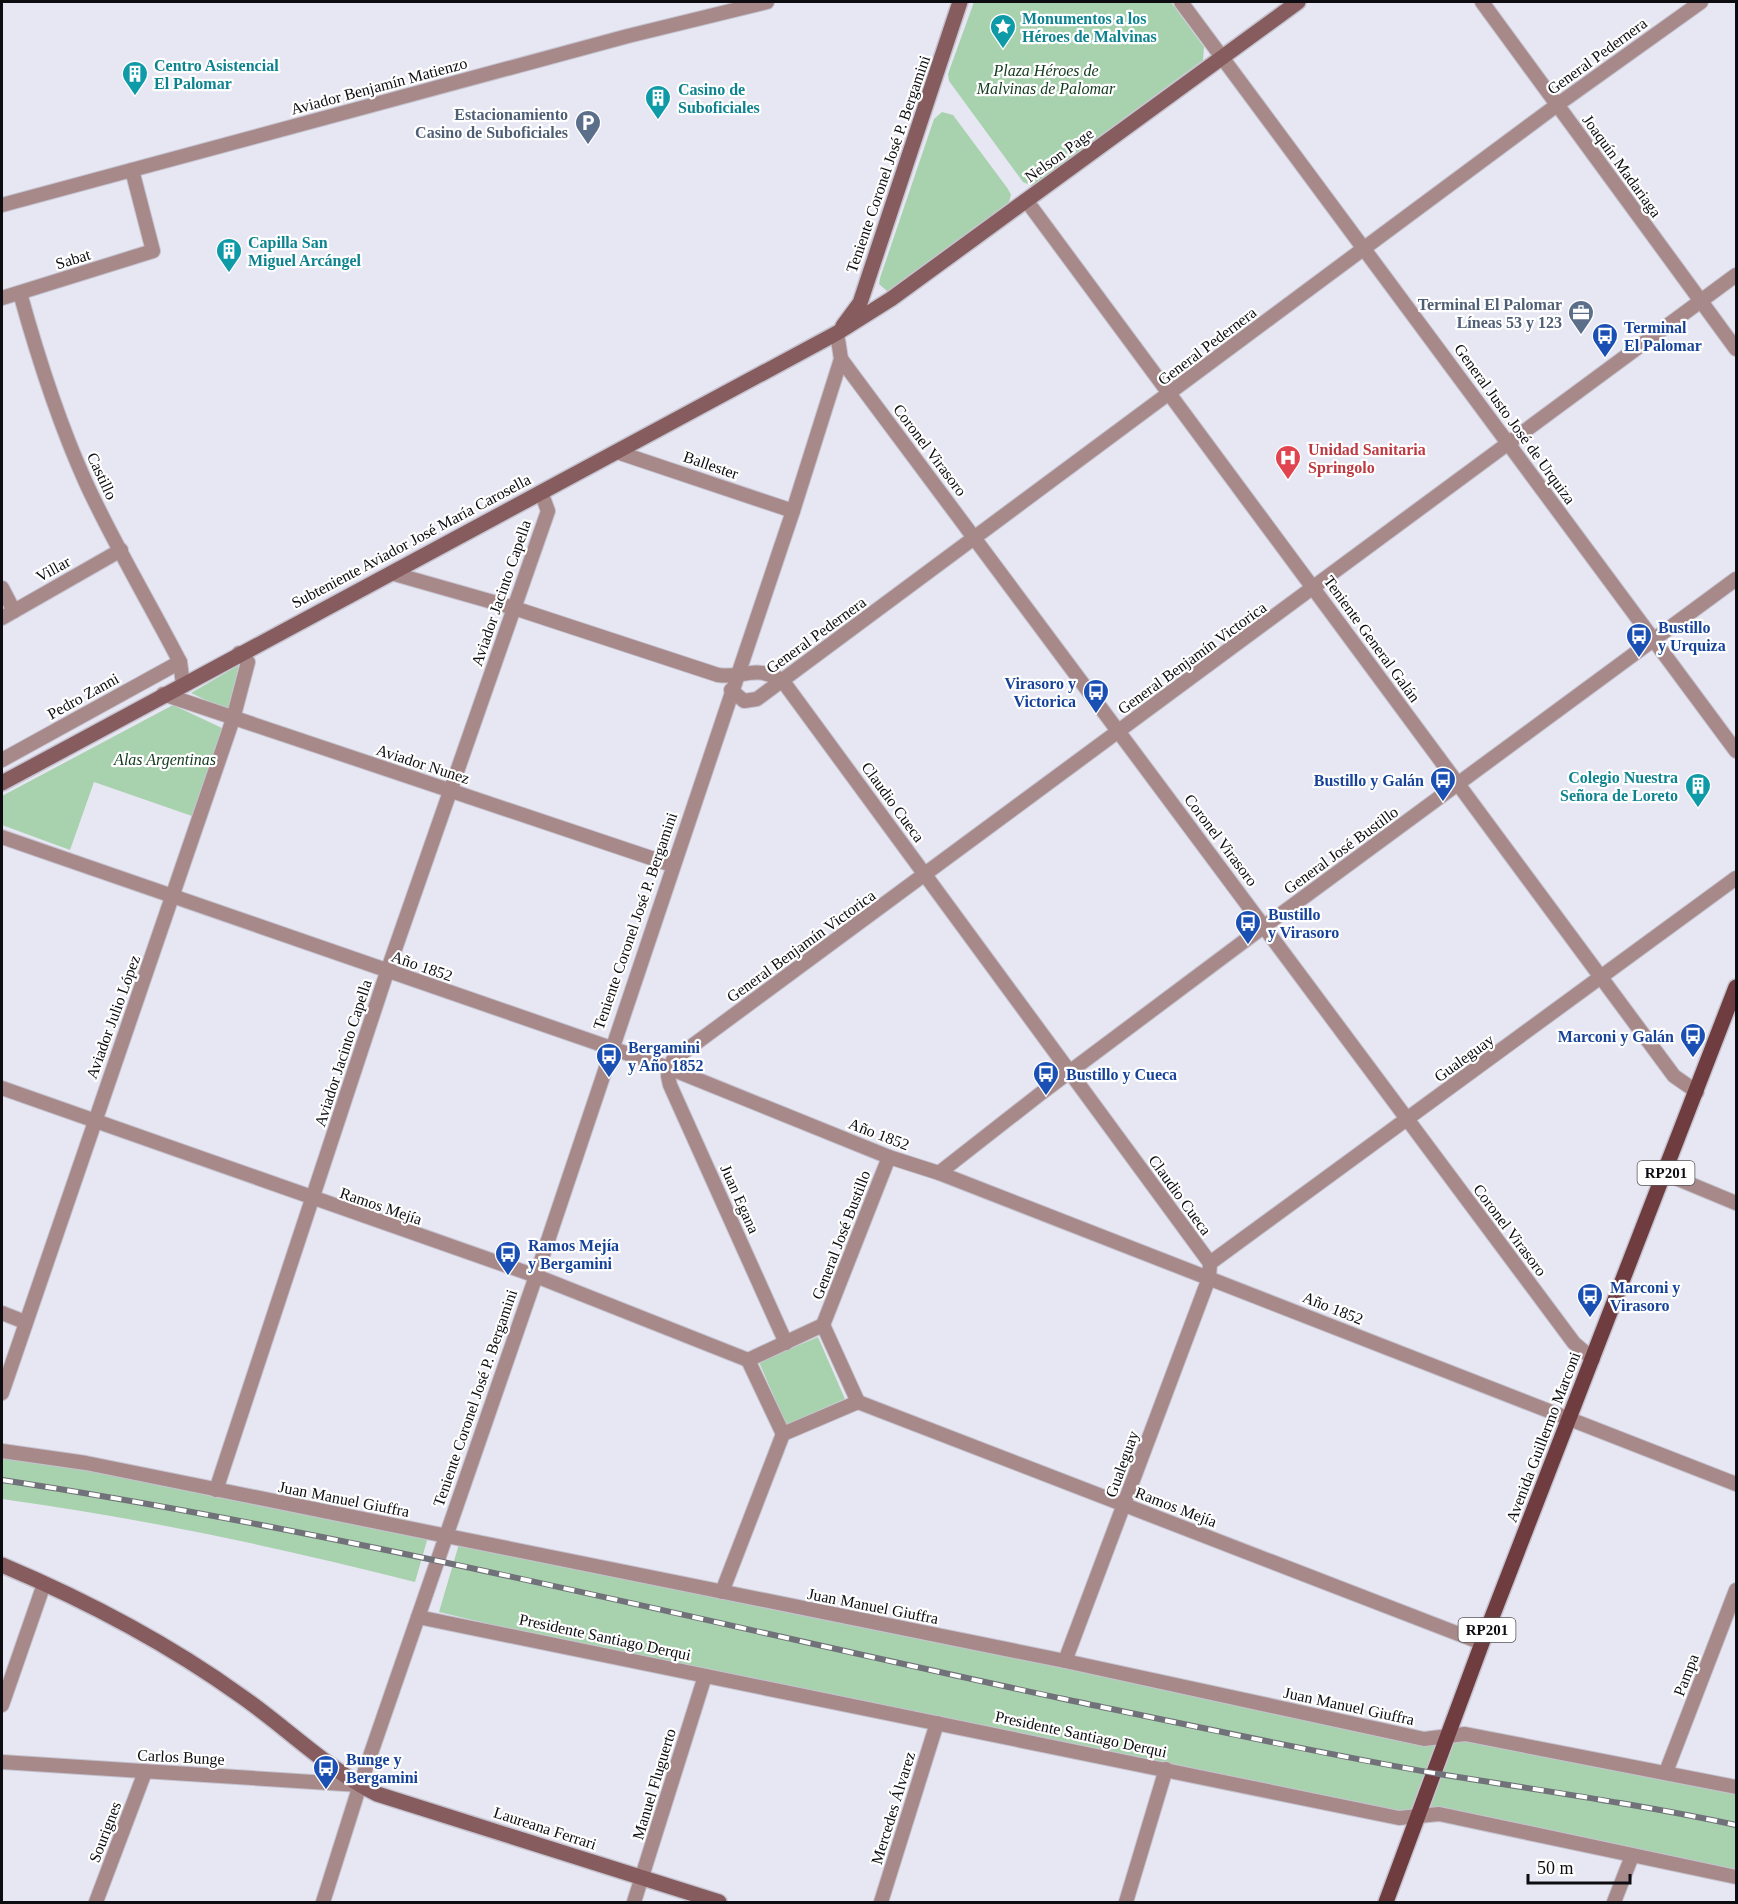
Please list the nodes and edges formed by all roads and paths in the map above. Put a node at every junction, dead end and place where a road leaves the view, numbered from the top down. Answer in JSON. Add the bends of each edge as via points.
{"nodes":[{"id":1,"x":767,"y":2,"type":"edge"},
{"id":2,"x":960,"y":2,"type":"edge"},
{"id":3,"x":1181,"y":2,"type":"edge"},
{"id":4,"x":1298,"y":2,"type":"edge"},
{"id":5,"x":1482,"y":2,"type":"edge"},
{"id":6,"x":1701,"y":2,"type":"edge"},
{"id":7,"x":1222,"y":58,"type":"junction"},
{"id":8,"x":1557,"y":105,"type":"junction"},
{"id":9,"x":132,"y":170,"type":"junction"},
{"id":10,"x":1026,"y":200,"type":"junction"},
{"id":11,"x":2,"y":205,"type":"edge"},
{"id":12,"x":1365,"y":248,"type":"junction"},
{"id":13,"x":1737,"y":275,"type":"edge"},
{"id":14,"x":20,"y":293,"type":"junction"},
{"id":15,"x":2,"y":297,"type":"edge"},
{"id":16,"x":1700,"y":302,"type":"junction"},
{"id":17,"x":837,"y":333,"type":"junction"},
{"id":18,"x":1737,"y":349,"type":"edge"},
{"id":19,"x":841,"y":359,"type":"junction"},
{"id":20,"x":1170,"y":394,"type":"junction"},
{"id":21,"x":1509,"y":444,"type":"junction"},
{"id":22,"x":617,"y":452,"type":"junction"},
{"id":23,"x":541,"y":492,"type":"junction"},
{"id":24,"x":793,"y":511,"type":"junction"},
{"id":25,"x":976,"y":539,"type":"junction"},
{"id":26,"x":121,"y":550,"type":"junction"},
{"id":27,"x":391,"y":573,"type":"junction"},
{"id":28,"x":1737,"y":579,"type":"edge"},
{"id":29,"x":2,"y":588,"type":"edge"},
{"id":30,"x":1314,"y":588,"type":"junction"},
{"id":31,"x":514,"y":608,"type":"junction"},
{"id":32,"x":8,"y":614,"type":"edge"},
{"id":33,"x":1654,"y":640,"type":"junction"},
{"id":34,"x":239,"y":653,"type":"junction"},
{"id":35,"x":180,"y":662,"type":"junction"},
{"id":36,"x":736,"y":675,"type":"junction"},
{"id":37,"x":782,"y":680,"type":"junction"},
{"id":38,"x":183,"y":684,"type":"junction"},
{"id":39,"x":731,"y":690,"type":"junction"},
{"id":40,"x":163,"y":694,"type":"junction"},
{"id":41,"x":233,"y":719,"type":"junction"},
{"id":42,"x":1119,"y":732,"type":"junction"},
{"id":43,"x":1737,"y":751,"type":"edge"},
{"id":44,"x":2,"y":760,"type":"edge"},
{"id":45,"x":2,"y":783,"type":"edge"},
{"id":46,"x":1458,"y":784,"type":"junction"},
{"id":47,"x":450,"y":790,"type":"junction"},
{"id":48,"x":2,"y":837,"type":"edge"},
{"id":49,"x":672,"y":865,"type":"junction"},
{"id":50,"x":926,"y":875,"type":"junction"},
{"id":51,"x":1737,"y":878,"type":"edge"},
{"id":52,"x":173,"y":897,"type":"junction"},
{"id":53,"x":1264,"y":927,"type":"junction"},
{"id":54,"x":387,"y":972,"type":"junction"},
{"id":55,"x":1601,"y":978,"type":"junction"},
{"id":56,"x":1737,"y":987,"type":"edge"},
{"id":57,"x":611,"y":1047,"type":"junction"},
{"id":58,"x":669,"y":1068,"type":"junction"},
{"id":59,"x":1069,"y":1072,"type":"junction"},
{"id":60,"x":2,"y":1088,"type":"edge"},
{"id":61,"x":1697,"y":1092,"type":"junction"},
{"id":62,"x":94,"y":1120,"type":"junction"},
{"id":63,"x":1407,"y":1120,"type":"junction"},
{"id":64,"x":889,"y":1157,"type":"junction"},
{"id":65,"x":939,"y":1173,"type":"junction"},
{"id":66,"x":1666,"y":1174,"type":"junction"},
{"id":67,"x":314,"y":1200,"type":"junction"},
{"id":68,"x":1737,"y":1203,"type":"edge"},
{"id":69,"x":1195,"y":1244,"type":"junction"},
{"id":70,"x":1210,"y":1263,"type":"junction"},
{"id":71,"x":1180,"y":1267,"type":"junction"},
{"id":72,"x":536,"y":1276,"type":"junction"},
{"id":73,"x":1209,"y":1278,"type":"junction"},
{"id":74,"x":2,"y":1314,"type":"edge"},
{"id":75,"x":25,"y":1322,"type":"junction"},
{"id":76,"x":824,"y":1325,"type":"junction"},
{"id":77,"x":786,"y":1342,"type":"junction"},
{"id":78,"x":1593,"y":1359,"type":"junction"},
{"id":79,"x":748,"y":1360,"type":"junction"},
{"id":80,"x":2,"y":1393,"type":"edge"},
{"id":81,"x":858,"y":1402,"type":"junction"},
{"id":82,"x":1569,"y":1419,"type":"junction"},
{"id":83,"x":783,"y":1434,"type":"junction"},
{"id":84,"x":2,"y":1451,"type":"edge"},
{"id":85,"x":1737,"y":1484,"type":"edge"},
{"id":86,"x":216,"y":1490,"type":"junction"},
{"id":87,"x":1125,"y":1504,"type":"junction"},
{"id":88,"x":445,"y":1537,"type":"junction"},
{"id":89,"x":2,"y":1565,"type":"edge"},
{"id":90,"x":44,"y":1584,"type":"junction"},
{"id":91,"x":1737,"y":1590,"type":"edge"},
{"id":92,"x":722,"y":1592,"type":"junction"},
{"id":93,"x":418,"y":1617,"type":"junction"},
{"id":94,"x":1482,"y":1643,"type":"junction"},
{"id":95,"x":1065,"y":1661,"type":"junction"},
{"id":96,"x":705,"y":1676,"type":"junction"},
{"id":97,"x":2,"y":1705,"type":"edge"},
{"id":98,"x":937,"y":1723,"type":"junction"},
{"id":99,"x":1447,"y":1738,"type":"junction"},
{"id":100,"x":2,"y":1762,"type":"edge"},
{"id":101,"x":1166,"y":1769,"type":"junction"},
{"id":102,"x":145,"y":1772,"type":"junction"},
{"id":103,"x":1666,"y":1772,"type":"junction"},
{"id":104,"x":360,"y":1785,"type":"junction"},
{"id":105,"x":1737,"y":1787,"type":"edge"},
{"id":106,"x":1418,"y":1818,"type":"junction"},
{"id":107,"x":1632,"y":1856,"type":"junction"},
{"id":108,"x":1737,"y":1877,"type":"edge"},
{"id":109,"x":642,"y":1878,"type":"junction"},
{"id":110,"x":96,"y":1902,"type":"edge"},
{"id":111,"x":323,"y":1902,"type":"edge"},
{"id":112,"x":634,"y":1902,"type":"edge"},
{"id":113,"x":719,"y":1902,"type":"edge"},
{"id":114,"x":880,"y":1902,"type":"edge"},
{"id":115,"x":1126,"y":1902,"type":"edge"},
{"id":116,"x":1386,"y":1902,"type":"edge"},
{"id":117,"x":1614,"y":1902,"type":"edge"}],
"edges":[{"from":1,"to":9,"type":"street","name":"Aviador Benjamín Matienzo"},
{"from":2,"to":17,"type":"street","name":"Teniente Coronel José P. Bergamini","via":[[860,303]]},
{"from":3,"to":7,"type":"street","name":"General Justo José de Urquiza"},
{"from":4,"to":7,"type":"street","name":"Nelson Page"},
{"from":5,"to":8,"type":"street","name":"Joaquín Madariaga"},
{"from":6,"to":8,"type":"street","name":"General Pedernera"},
{"from":7,"to":10,"type":"street","name":"Nelson Page"},
{"from":7,"to":12,"type":"street","name":"General Justo José de Urquiza"},
{"from":8,"to":12,"type":"street","name":"General Pedernera"},
{"from":8,"to":16,"type":"street","name":"Joaquín Madariaga"},
{"from":9,"to":11,"type":"street","name":"Aviador Benjamín Matienzo"},
{"from":9,"to":14,"type":"street","name":"Sabat","via":[[153,251]]},
{"from":10,"to":17,"type":"street","name":"Nelson Page","via":[[891,299]]},
{"from":10,"to":20,"type":"street","name":"Teniente General Galán"},
{"from":12,"to":20,"type":"street","name":"General Pedernera"},
{"from":12,"to":21,"type":"street","name":"General Justo José de Urquiza"},
{"from":13,"to":16,"type":"street","name":"General Benjamín Victorica"},
{"from":14,"to":15,"type":"street","name":"Sabat"},
{"from":14,"to":26,"type":"street","name":"Castillo","via":[[53,403],[87,484]]},
{"from":16,"to":18,"type":"street","name":"Joaquín Madariaga"},
{"from":16,"to":21,"type":"street","name":"General Benjamín Victorica"},
{"from":17,"to":19,"type":"street","name":"Coronel Virasoro"},
{"from":17,"to":22,"type":"street","name":"Subteniente Aviador José María Carosella"},
{"from":19,"to":24,"type":"street","name":"Teniente Coronel José P. Bergamini"},
{"from":19,"to":25,"type":"street","name":"Coronel Virasoro"},
{"from":20,"to":25,"type":"street","name":"General Pedernera"},
{"from":20,"to":30,"type":"street","name":"Teniente General Galán"},
{"from":21,"to":30,"type":"street","name":"General Benjamín Victorica"},
{"from":21,"to":33,"type":"street","name":"General Justo José de Urquiza"},
{"from":22,"to":23,"type":"street","name":"Subteniente Aviador José María Carosella"},
{"from":22,"to":24,"type":"street","name":"Ballester"},
{"from":23,"to":27,"type":"street","name":"Subteniente Aviador José María Carosella"},
{"from":23,"to":31,"type":"street","name":"Aviador Jacinto Capella","via":[[548,511]]},
{"from":24,"to":36,"type":"street","name":"Teniente Coronel José P. Bergamini"},
{"from":25,"to":37,"type":"street","name":"General Pedernera"},
{"from":25,"to":42,"type":"street","name":"Coronel Virasoro"},
{"from":26,"to":32,"type":"street","name":"Villar"},
{"from":26,"to":35,"type":"street","name":"Castillo"},
{"from":27,"to":31,"type":"street"},
{"from":27,"to":34,"type":"street","name":"Subteniente Aviador José María Carosella"},
{"from":28,"to":33,"type":"street","name":"General José Bustillo"},
{"from":29,"to":32,"type":"street"},
{"from":30,"to":42,"type":"street","name":"General Benjamín Victorica"},
{"from":30,"to":46,"type":"street","name":"Teniente General Galán"},
{"from":31,"to":36,"type":"street","via":[[718,675]]},
{"from":31,"to":47,"type":"street","name":"Aviador Jacinto Capella"},
{"from":33,"to":43,"type":"street","name":"General Justo José de Urquiza"},
{"from":33,"to":46,"type":"street","name":"General José Bustillo"},
{"from":34,"to":38,"type":"street","name":"Subteniente Aviador José María Carosella"},
{"from":34,"to":41,"type":"street","name":"Aviador Julio López","via":[[248,662]]},
{"from":35,"to":38,"type":"street"},
{"from":35,"to":44,"type":"street","name":"Pedro Zanni"},
{"from":36,"to":37,"type":"street","via":[[762,671]]},
{"from":36,"to":39,"type":"street","name":"Teniente Coronel José P. Bergamini"},
{"from":37,"to":39,"type":"street","name":"General Pedernera","via":[[751,701],[744,701]]},
{"from":37,"to":50,"type":"street","name":"Claudio Cueca"},
{"from":38,"to":40,"type":"street","name":"Subteniente Aviador José María Carosella"},
{"from":39,"to":49,"type":"street","name":"Teniente Coronel José P. Bergamini"},
{"from":40,"to":41,"type":"street","name":"Aviador Nunez"},
{"from":40,"to":45,"type":"street","name":"Subteniente Aviador José María Carosella"},
{"from":41,"to":47,"type":"street","name":"Aviador Nunez"},
{"from":41,"to":52,"type":"street","name":"Aviador Julio López"},
{"from":42,"to":50,"type":"street","name":"General Benjamín Victorica"},
{"from":42,"to":53,"type":"street","name":"Coronel Virasoro"},
{"from":46,"to":53,"type":"street","name":"General José Bustillo"},
{"from":46,"to":55,"type":"street","name":"Teniente General Galán"},
{"from":47,"to":49,"type":"street","name":"Aviador Nunez"},
{"from":47,"to":54,"type":"street","name":"Aviador Jacinto Capella"},
{"from":48,"to":52,"type":"street","name":"Año 1852"},
{"from":49,"to":57,"type":"street","name":"Teniente Coronel José P. Bergamini"},
{"from":50,"to":58,"type":"street","name":"General Benjamín Victorica","via":[[679,1056]]},
{"from":50,"to":59,"type":"street","name":"Claudio Cueca"},
{"from":51,"to":55,"type":"street","name":"Gualeguay"},
{"from":52,"to":54,"type":"street","name":"Año 1852"},
{"from":52,"to":62,"type":"street","name":"Aviador Julio López"},
{"from":53,"to":59,"type":"street","name":"General José Bustillo"},
{"from":53,"to":63,"type":"street","name":"Coronel Virasoro"},
{"from":54,"to":57,"type":"street","name":"Año 1852"},
{"from":54,"to":67,"type":"street","name":"Aviador Jacinto Capella"},
{"from":55,"to":61,"type":"street","name":"Teniente General Galán","via":[[1674,1077]]},
{"from":55,"to":63,"type":"street","name":"Gualeguay"},
{"from":56,"to":61,"type":"main road","name":"Avenida Guillermo Marconi","number":"RP201"},
{"from":57,"to":58,"type":"street","name":"Año 1852"},
{"from":57,"to":72,"type":"street","name":"Teniente Coronel José P. Bergamini"},
{"from":58,"to":64,"type":"street","name":"Año 1852"},
{"from":58,"to":77,"type":"street","name":"Juan Egana","via":[[670,1085]]},
{"from":59,"to":65,"type":"street","name":"General José Bustillo"},
{"from":59,"to":69,"type":"street","name":"Claudio Cueca"},
{"from":60,"to":62,"type":"street","name":"Ramos Mejía"},
{"from":61,"to":66,"type":"main road","name":"Avenida Guillermo Marconi","number":"RP201"},
{"from":62,"to":67,"type":"street","name":"Ramos Mejía"},
{"from":62,"to":75,"type":"street","name":"Aviador Julio López"},
{"from":63,"to":70,"type":"street","name":"Gualeguay"},
{"from":63,"to":78,"type":"street","name":"Coronel Virasoro","via":[[1574,1343]]},
{"from":64,"to":65,"type":"street","name":"Año 1852"},
{"from":64,"to":76,"type":"street","name":"General José Bustillo"},
{"from":65,"to":71,"type":"street","name":"Año 1852"},
{"from":66,"to":68,"type":"street"},
{"from":66,"to":78,"type":"main road","name":"Avenida Guillermo Marconi","number":"RP201"},
{"from":67,"to":72,"type":"street","name":"Ramos Mejía"},
{"from":67,"to":86,"type":"street","name":"Aviador Jacinto Capella"},
{"from":69,"to":70,"type":"street","name":"Claudio Cueca"},
{"from":69,"to":71,"type":"street","via":[[1192,1258]]},
{"from":70,"to":73,"type":"street"},
{"from":71,"to":73,"type":"street","name":"Año 1852"},
{"from":72,"to":79,"type":"street","name":"Ramos Mejía"},
{"from":72,"to":88,"type":"street","name":"Teniente Coronel José P. Bergamini"},
{"from":73,"to":82,"type":"street","name":"Año 1852"},
{"from":73,"to":87,"type":"street","name":"Gualeguay"},
{"from":74,"to":75,"type":"street"},
{"from":75,"to":80,"type":"street","name":"Aviador Julio López"},
{"from":76,"to":77,"type":"street"},
{"from":76,"to":81,"type":"street"},
{"from":77,"to":79,"type":"street"},
{"from":78,"to":82,"type":"main road","name":"Avenida Guillermo Marconi","number":"RP201"},
{"from":79,"to":83,"type":"street"},
{"from":81,"to":83,"type":"street"},
{"from":81,"to":87,"type":"street","name":"Ramos Mejía"},
{"from":82,"to":85,"type":"street","name":"Año 1852"},
{"from":82,"to":94,"type":"main road","name":"Avenida Guillermo Marconi","number":"RP201"},
{"from":83,"to":92,"type":"street"},
{"from":84,"to":86,"type":"street","name":"Juan Manuel Giuffra","via":[[87,1463]]},
{"from":86,"to":88,"type":"street","name":"Juan Manuel Giuffra"},
{"from":87,"to":94,"type":"street","name":"Ramos Mejía"},
{"from":87,"to":95,"type":"street","name":"Gualeguay"},
{"from":88,"to":92,"type":"street","name":"Juan Manuel Giuffra"},
{"from":88,"to":93,"type":"street","name":"Teniente Coronel José P. Bergamini"},
{"from":89,"to":90,"type":"street"},
{"from":90,"to":97,"type":"street"},
{"from":90,"to":104,"type":"street","via":[[79,1599],[199,1667]]},
{"from":91,"to":103,"type":"street","name":"Pampa"},
{"from":92,"to":95,"type":"street","name":"Juan Manuel Giuffra"},
{"from":93,"to":96,"type":"street","name":"Presidente Santiago Derqui"},
{"from":93,"to":104,"type":"street","name":"Teniente Coronel José P. Bergamini"},
{"from":94,"to":99,"type":"main road","name":"Avenida Guillermo Marconi","number":"RP201"},
{"from":95,"to":99,"type":"street","name":"Juan Manuel Giuffra","via":[[1424,1739]]},
{"from":96,"to":98,"type":"street","name":"Presidente Santiago Derqui"},
{"from":96,"to":109,"type":"street","name":"Manuel Fluguerto"},
{"from":98,"to":101,"type":"street","name":"Presidente Santiago Derqui"},
{"from":98,"to":114,"type":"street","name":"Mercedes Álvarez"},
{"from":99,"to":103,"type":"street","name":"Juan Manuel Giuffra","via":[[1465,1734]]},
{"from":99,"to":106,"type":"main road","name":"Avenida Guillermo Marconi","number":"RP201"},
{"from":100,"to":102,"type":"street","name":"Carlos Bunge"},
{"from":101,"to":106,"type":"street","name":"Presidente Santiago Derqui","via":[[1399,1818]]},
{"from":101,"to":115,"type":"street"},
{"from":102,"to":104,"type":"street","name":"Carlos Bunge"},
{"from":102,"to":110,"type":"street","name":"Sourignes"},
{"from":103,"to":105,"type":"street","name":"Juan Manuel Giuffra"},
{"from":104,"to":109,"type":"street","name":"Laureana Ferrari","via":[[377,1794]]},
{"from":104,"to":111,"type":"street","name":"Teniente Coronel José P. Bergamini"},
{"from":106,"to":107,"type":"street","name":"Presidente Santiago Derqui","via":[[1439,1814]]},
{"from":106,"to":116,"type":"main road","name":"Avenida Guillermo Marconi","number":"RP201"},
{"from":107,"to":108,"type":"street","name":"Presidente Santiago Derqui"},
{"from":107,"to":117,"type":"street"},
{"from":109,"to":112,"type":"street","name":"Manuel Fluguerto"},
{"from":109,"to":113,"type":"street","name":"Laureana Ferrari"}]}
